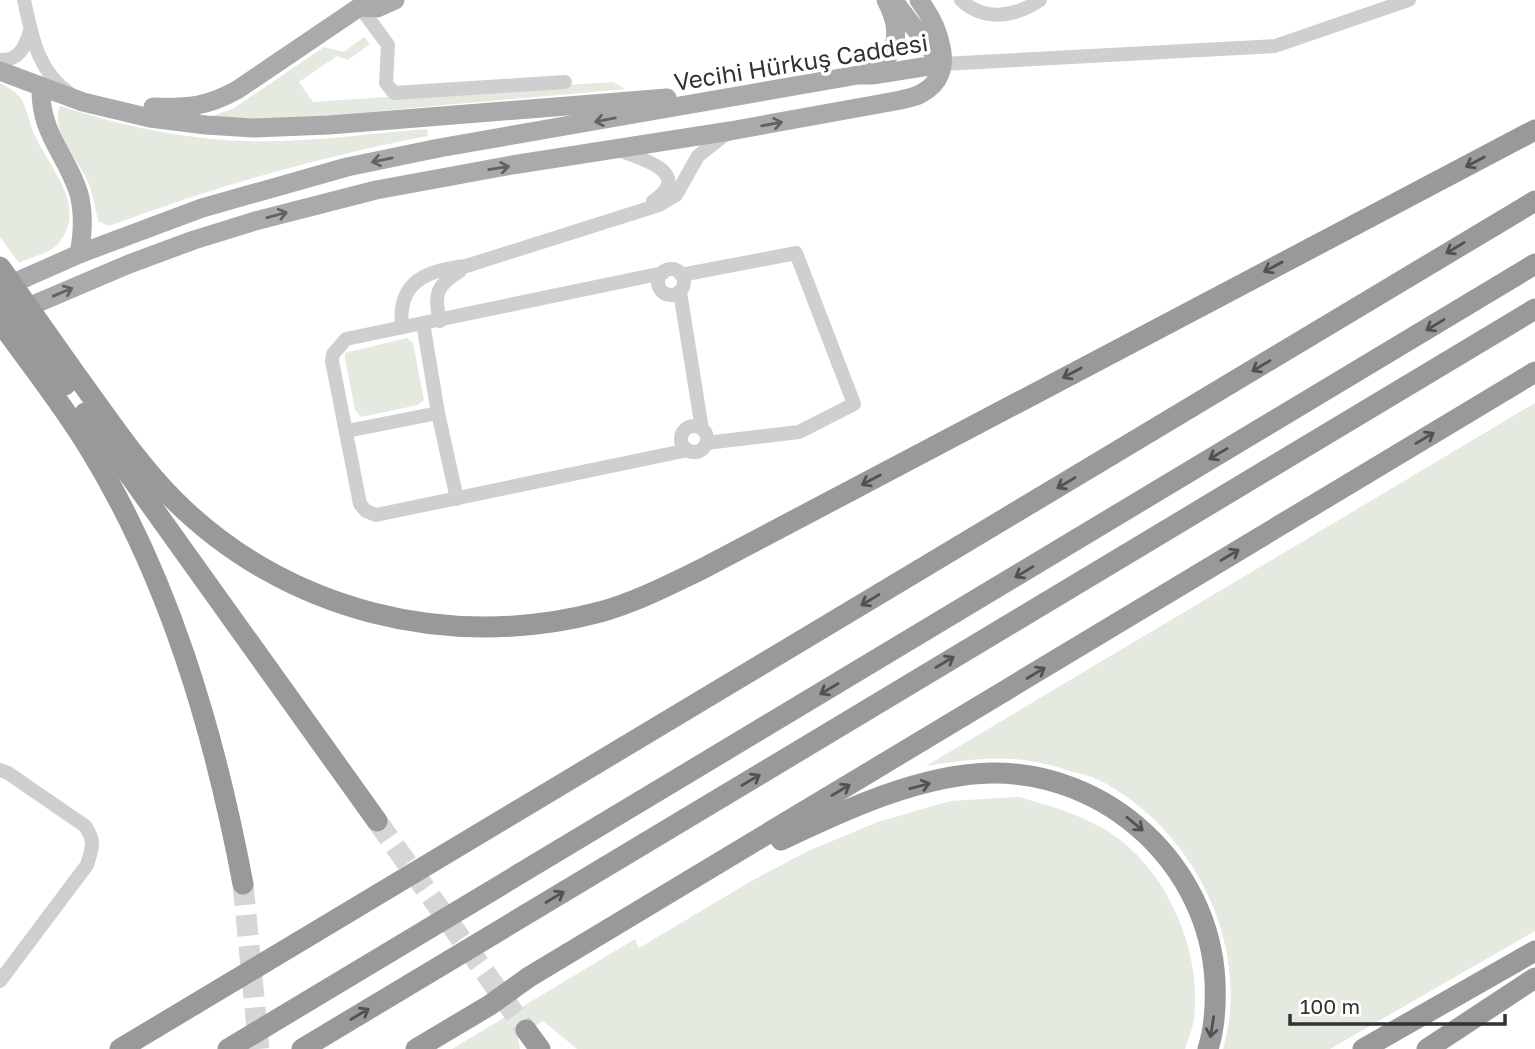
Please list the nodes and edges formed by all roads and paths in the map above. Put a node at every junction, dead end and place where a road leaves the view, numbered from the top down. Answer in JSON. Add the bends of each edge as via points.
{"nodes":[{"id":1,"x":24,"y":0,"type":"edge"},
{"id":2,"x":395,"y":0,"type":"edge"},
{"id":3,"x":886,"y":0,"type":"edge"},
{"id":4,"x":893,"y":0,"type":"edge"},
{"id":5,"x":919,"y":0,"type":"edge"},
{"id":6,"x":961,"y":0,"type":"edge"},
{"id":7,"x":1040,"y":0,"type":"edge"},
{"id":8,"x":1409,"y":0,"type":"edge"},
{"id":9,"x":365,"y":4,"type":"edge"},
{"id":10,"x":31,"y":29,"type":"junction"},
{"id":11,"x":0,"y":60,"type":"edge"},
{"id":12,"x":942,"y":64,"type":"junction"},
{"id":13,"x":0,"y":71,"type":"edge"},
{"id":14,"x":859,"y":75,"type":"junction"},
{"id":15,"x":565,"y":82,"type":"dead end"},
{"id":16,"x":41,"y":88,"type":"junction"},
{"id":17,"x":721,"y":99,"type":"junction"},
{"id":18,"x":83,"y":102,"type":"junction"},
{"id":19,"x":117,"y":110,"type":"junction"},
{"id":20,"x":1535,"y":130,"type":"edge"},
{"id":21,"x":730,"y":131,"type":"junction"},
{"id":22,"x":617,"y":149,"type":"junction"},
{"id":23,"x":1535,"y":201,"type":"edge"},
{"id":24,"x":641,"y":210,"type":"junction"},
{"id":25,"x":79,"y":254,"type":"junction"},
{"id":26,"x":1535,"y":264,"type":"edge"},
{"id":27,"x":466,"y":266,"type":"junction"},
{"id":28,"x":0,"y":267,"type":"edge"},
{"id":29,"x":663,"y":273,"type":"junction"},
{"id":30,"x":681,"y":275,"type":"junction"},
{"id":31,"x":0,"y":292,"type":"edge"},
{"id":32,"x":680,"y":292,"type":"junction"},
{"id":33,"x":1535,"y":309,"type":"edge"},
{"id":34,"x":0,"y":320,"type":"edge"},
{"id":35,"x":440,"y":321,"type":"junction"},
{"id":36,"x":423,"y":323,"type":"junction"},
{"id":37,"x":402,"y":327,"type":"junction"},
{"id":38,"x":1535,"y":372,"type":"edge"},
{"id":39,"x":65,"y":386,"type":"junction"},
{"id":40,"x":438,"y":413,"type":"junction"},
{"id":41,"x":347,"y":431,"type":"junction"},
{"id":42,"x":704,"y":436,"type":"junction"},
{"id":43,"x":688,"y":450,"type":"junction"},
{"id":44,"x":457,"y":499,"type":"junction"},
{"id":45,"x":0,"y":770,"type":"edge"},
{"id":46,"x":377,"y":821,"type":"tunnel mouth"},
{"id":47,"x":243,"y":884,"type":"tunnel mouth"},
{"id":48,"x":1535,"y":951,"type":"edge"},
{"id":49,"x":1535,"y":978,"type":"edge"},
{"id":50,"x":0,"y":981,"type":"edge"},
{"id":51,"x":490,"y":1005,"type":"junction"},
{"id":52,"x":526,"y":1030,"type":"tunnel mouth"},
{"id":53,"x":120,"y":1049,"type":"edge"},
{"id":54,"x":228,"y":1049,"type":"edge"},
{"id":55,"x":302,"y":1049,"type":"edge"},
{"id":56,"x":416,"y":1049,"type":"edge"},
{"id":57,"x":540,"y":1049,"type":"edge"},
{"id":58,"x":1208,"y":1049,"type":"edge"},
{"id":59,"x":1363,"y":1049,"type":"edge"},
{"id":60,"x":1427,"y":1049,"type":"edge"}],
"edges":[{"from":1,"to":10,"type":"street"},
{"from":2,"to":9,"type":"main road","via":[[377,8]]},
{"from":3,"to":14,"type":"main road","via":[[896,21],[894,45],[875,68]]},
{"from":4,"to":12,"type":"main road"},
{"from":5,"to":12,"type":"main road","via":[[935,25]]},
{"from":6,"to":7,"type":"street","via":[[982,13],[1005,16]]},
{"from":8,"to":12,"type":"street","via":[[1275,46]]},
{"from":9,"to":15,"type":"street","via":[[388,45],[386,83],[394,93]]},
{"from":9,"to":19,"type":"main road","via":[[221,99],[193,108]]},
{"from":10,"to":11,"type":"street","via":[[25,48]]},
{"from":10,"to":18,"type":"street","via":[[44,68],[58,86]]},
{"from":12,"to":14,"type":"main road","name":"Vecihi Hürkuş Caddesi"},
{"from":21,"to":12,"type":"main road","name":"Vecihi Hürkuş Caddesi","one_way":true,"via":[[922,94],[934,85]]},
{"from":13,"to":16,"type":"main road"},
{"from":14,"to":17,"type":"main road","name":"Vecihi Hürkuş Caddesi"},
{"from":16,"to":18,"type":"main road"},
{"from":16,"to":25,"type":"main road","via":[[43,119],[78,193],[83,217]]},
{"from":17,"to":19,"type":"main road","via":[[663,98],[283,128],[206,125]]},
{"from":17,"to":25,"type":"main road","name":"Vecihi Hürkuş Caddesi","one_way":true,"via":[[346,167],[202,208]]},
{"from":18,"to":19,"type":"main road"},
{"from":20,"to":39,"type":"highway","one_way":true,"via":[[702,569],[627,603],[563,620],[449,627],[370,612],[296,586],[229,547],[183,509]]},
{"from":21,"to":22,"type":"main road","name":"Vecihi Hürkuş Caddesi"},
{"from":21,"to":24,"type":"street","via":[[698,156],[676,195]]},
{"from":22,"to":24,"type":"street","via":[[653,162],[666,174],[665,190]]},
{"from":34,"to":22,"type":"main road","name":"Vecihi Hürkuş Caddesi","one_way":true,"via":[[129,264],[255,221],[376,190]]},
{"from":23,"to":53,"type":"highway","one_way":true},
{"from":24,"to":27,"type":"street"},
{"from":25,"to":31,"type":"main road","name":"Vecihi Hürkuş Caddesi"},
{"from":26,"to":54,"type":"highway","one_way":true},
{"from":27,"to":35,"type":"street","via":[[440,287]]},
{"from":27,"to":37,"type":"street","via":[[451,267],[409,286],[400,312]]},
{"from":28,"to":39,"type":"highway","bridge":true},
{"from":29,"to":30,"type":"street","via":[[674,270]]},
{"from":29,"to":32,"type":"street","via":[[658,280],[662,292]]},
{"from":29,"to":35,"type":"street"},
{"from":30,"to":32,"type":"street"},
{"from":30,"to":42,"type":"street","via":[[796,253],[854,404],[799,432]]},
{"from":31,"to":39,"type":"highway","bridge":true},
{"from":32,"to":42,"type":"street"},
{"from":55,"to":33,"type":"highway","one_way":true},
{"from":34,"to":39,"type":"highway"},
{"from":35,"to":36,"type":"street"},
{"from":36,"to":37,"type":"street"},
{"from":36,"to":40,"type":"street"},
{"from":37,"to":41,"type":"street","via":[[346,339],[332,354]]},
{"from":51,"to":38,"type":"highway","one_way":true,"via":[[530,976]]},
{"from":39,"to":46,"type":"highway"},
{"from":39,"to":47,"type":"highway","via":[[86,443],[128,520],[173,624],[207,725]]},
{"from":40,"to":41,"type":"street"},
{"from":40,"to":44,"type":"street"},
{"from":41,"to":44,"type":"street","via":[[360,504],[366,512],[383,515]]},
{"from":42,"to":43,"type":"street","via":[[698,452]]},
{"from":42,"to":43,"type":"street","via":[[694,426],[683,433],[681,441]]},
{"from":43,"to":44,"type":"street"},
{"from":45,"to":50,"type":"street","via":[[85,826],[93,845],[87,865]]},
{"from":48,"to":59,"type":"highway"},
{"from":49,"to":60,"type":"highway"},
{"from":51,"to":56,"type":"highway"},
{"from":51,"to":58,"type":"highway","one_way":true,"via":[[517,996],[811,825],[882,797],[961,776],[992,773],[1075,788],[1132,821],[1170,861],[1198,909],[1210,946],[1216,998]]},
{"from":52,"to":57,"type":"highway"}]}
